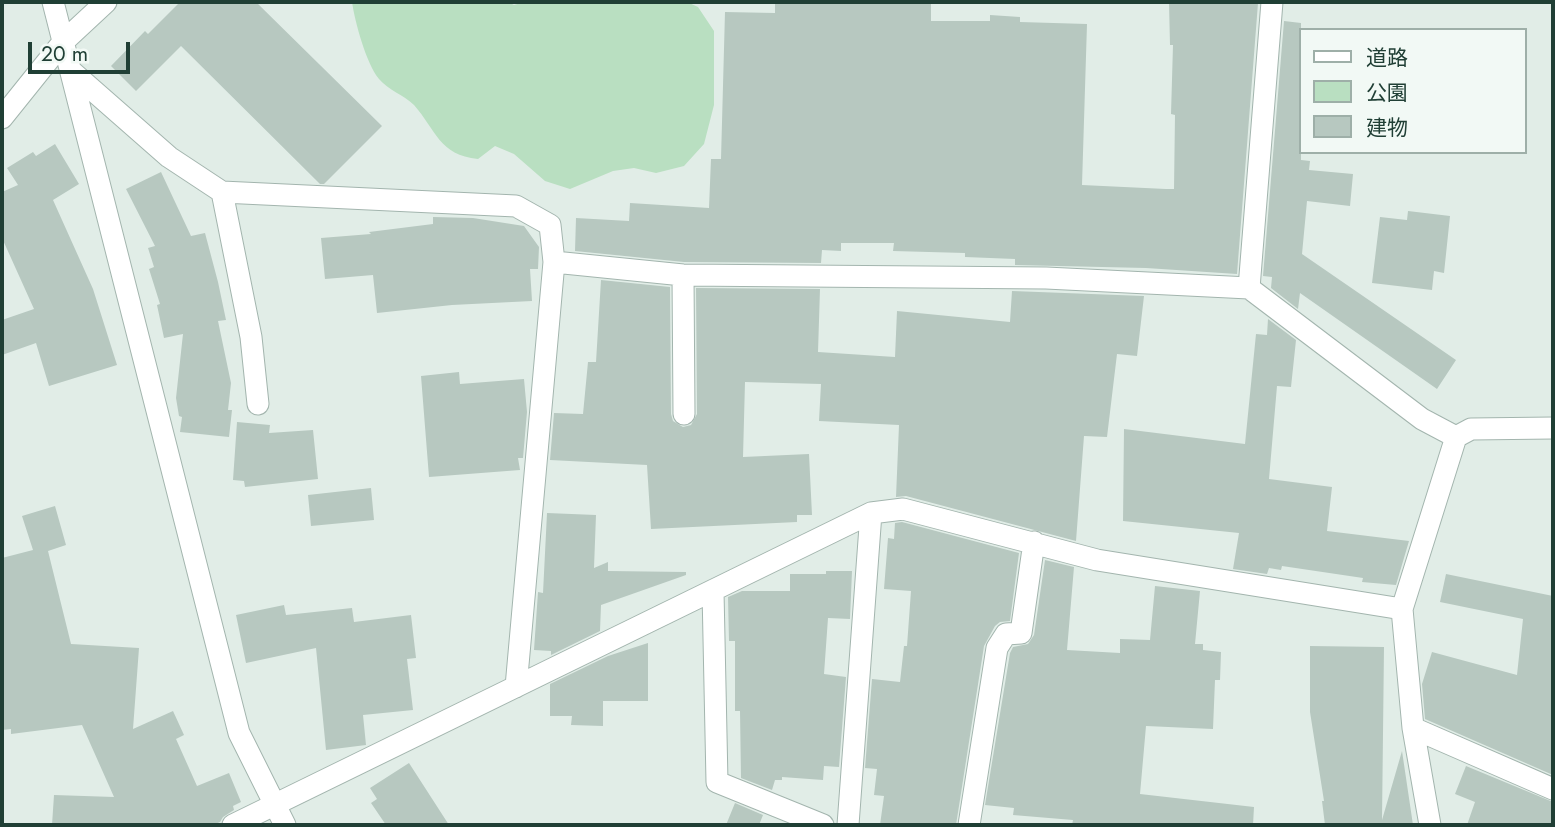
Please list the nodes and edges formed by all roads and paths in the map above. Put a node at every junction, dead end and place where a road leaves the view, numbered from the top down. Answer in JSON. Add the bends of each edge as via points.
{"nodes":[{"id":1,"x":53,"y":2,"type":"edge"},
{"id":2,"x":106,"y":2,"type":"edge"},
{"id":3,"x":1272,"y":2,"type":"edge"},
{"id":4,"x":63,"y":42,"type":"junction"},
{"id":5,"x":71,"y":71,"type":"junction"},
{"id":6,"x":2,"y":118,"type":"edge"},
{"id":7,"x":222,"y":192,"type":"junction"},
{"id":8,"x":554,"y":262,"type":"junction"},
{"id":9,"x":682,"y":275,"type":"junction"},
{"id":10,"x":1249,"y":288,"type":"junction"},
{"id":11,"x":258,"y":404,"type":"dead end"},
{"id":12,"x":684,"y":414,"type":"dead end"},
{"id":13,"x":1553,"y":428,"type":"edge"},
{"id":14,"x":1456,"y":437,"type":"junction"},
{"id":15,"x":871,"y":513,"type":"junction"},
{"id":16,"x":1034,"y":542,"type":"junction"},
{"id":17,"x":713,"y":591,"type":"junction"},
{"id":18,"x":1402,"y":609,"type":"junction"},
{"id":19,"x":516,"y":687,"type":"junction"},
{"id":20,"x":1413,"y":728,"type":"junction"},
{"id":21,"x":1553,"y":789,"type":"edge"},
{"id":22,"x":275,"y":805,"type":"junction"},
{"id":23,"x":233,"y":825,"type":"edge"},
{"id":24,"x":285,"y":825,"type":"edge"},
{"id":25,"x":823,"y":825,"type":"edge"},
{"id":26,"x":848,"y":825,"type":"edge"},
{"id":27,"x":969,"y":825,"type":"edge"},
{"id":28,"x":1430,"y":825,"type":"edge"}],
"edges":[{"from":1,"to":4,"type":"street"},
{"from":2,"to":4,"type":"street"},
{"from":3,"to":10,"type":"street"},
{"from":4,"to":5,"type":"street"},
{"from":4,"to":6,"type":"street"},
{"from":5,"to":7,"type":"street","via":[[169,157]]},
{"from":5,"to":22,"type":"street","via":[[239,733]]},
{"from":7,"to":8,"type":"street","via":[[516,206],[550,225]]},
{"from":7,"to":11,"type":"street","via":[[251,337]]},
{"from":8,"to":9,"type":"street"},
{"from":8,"to":19,"type":"street"},
{"from":9,"to":10,"type":"street","via":[[1046,278]]},
{"from":9,"to":12,"type":"street"},
{"from":10,"to":14,"type":"street","via":[[1422,419]]},
{"from":13,"to":14,"type":"street","via":[[1471,429]]},
{"from":14,"to":18,"type":"street"},
{"from":15,"to":16,"type":"street","via":[[903,509]]},
{"from":15,"to":17,"type":"street"},
{"from":15,"to":26,"type":"street"},
{"from":16,"to":18,"type":"street","via":[[1097,560]]},
{"from":16,"to":27,"type":"street","via":[[1021,634],[1006,634],[997,648]]},
{"from":17,"to":19,"type":"street"},
{"from":17,"to":25,"type":"street","via":[[717,782]]},
{"from":18,"to":20,"type":"street"},
{"from":19,"to":22,"type":"street"},
{"from":20,"to":21,"type":"street"},
{"from":20,"to":28,"type":"street"},
{"from":22,"to":23,"type":"street"},
{"from":22,"to":24,"type":"street"}]}
